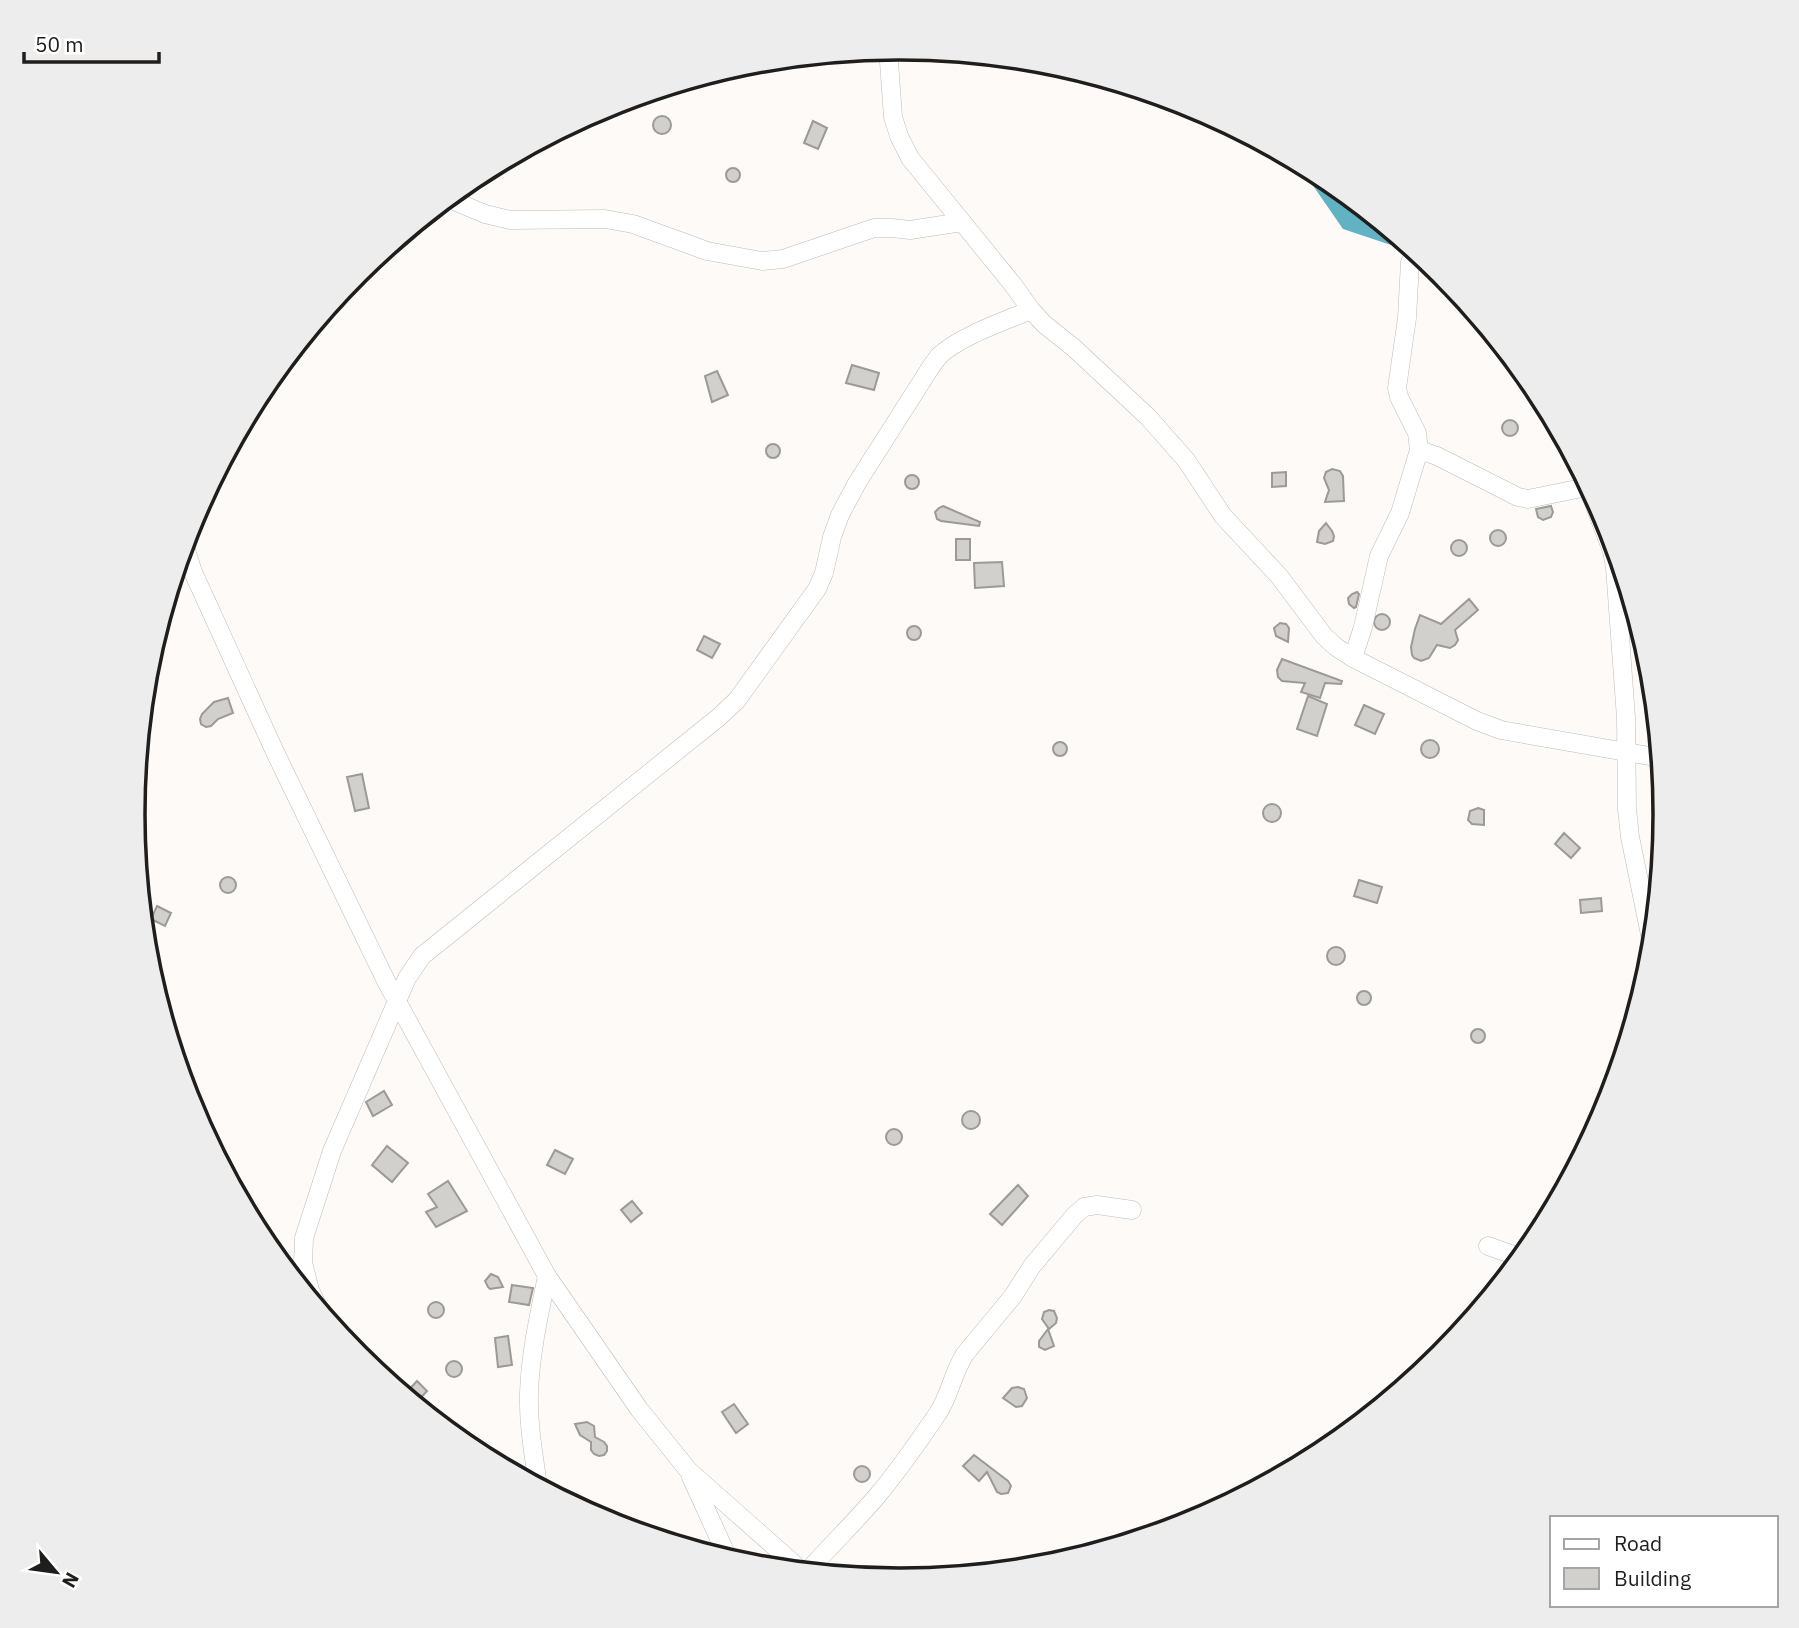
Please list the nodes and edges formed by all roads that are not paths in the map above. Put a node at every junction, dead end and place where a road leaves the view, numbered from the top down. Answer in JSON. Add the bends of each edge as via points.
{"nodes":[{"id":1,"x":889,"y":60,"type":"edge"},
{"id":2,"x":458,"y":203,"type":"edge"},
{"id":3,"x":962,"y":222,"type":"junction"},
{"id":4,"x":1410,"y":262,"type":"dead end"},
{"id":5,"x":1031,"y":310,"type":"junction"},
{"id":6,"x":1419,"y":450,"type":"junction"},
{"id":7,"x":1577,"y":482,"type":"edge"},
{"id":8,"x":189,"y":560,"type":"edge"},
{"id":9,"x":1616,"y":577,"type":"edge"},
{"id":10,"x":1353,"y":658,"type":"junction"},
{"id":11,"x":1628,"y":753,"type":"junction"},
{"id":12,"x":1651,"y":757,"type":"edge"},
{"id":13,"x":1647,"y":919,"type":"edge"},
{"id":14,"x":396,"y":1000,"type":"junction"},
{"id":15,"x":1132,"y":1210,"type":"dead end"},
{"id":16,"x":1488,"y":1246,"type":"dead end"},
{"id":17,"x":1512,"y":1254,"type":"edge"},
{"id":18,"x":547,"y":1276,"type":"junction"},
{"id":19,"x":308,"y":1281,"type":"edge"},
{"id":20,"x":688,"y":1470,"type":"junction"},
{"id":21,"x":536,"y":1475,"type":"edge"},
{"id":22,"x":723,"y":1547,"type":"edge"},
{"id":23,"x":792,"y":1561,"type":"edge"},
{"id":24,"x":812,"y":1563,"type":"edge"}],
"edges":[{"from":1,"to":3,"type":"street","via":[[899,136],[910,158]]},
{"from":2,"to":3,"type":"street","via":[[510,220],[605,219],[633,224],[707,251],[762,261],[783,259],[874,228],[910,230]]},
{"from":3,"to":5,"type":"street"},
{"from":4,"to":6,"type":"street","via":[[1408,318],[1397,388],[1417,433]]},
{"from":5,"to":10,"type":"street","via":[[1148,416],[1186,460],[1223,516],[1279,576],[1324,636]]},
{"from":5,"to":14,"type":"street","via":[[955,345],[929,370],[840,515],[817,589],[737,700],[422,956]]},
{"from":6,"to":7,"type":"street","via":[[1518,497],[1528,499]]},
{"from":6,"to":10,"type":"street","via":[[1400,513],[1378,556]]},
{"from":8,"to":14,"type":"street","via":[[275,752]]},
{"from":9,"to":11,"type":"street"},
{"from":10,"to":11,"type":"street","via":[[1500,730]]},
{"from":11,"to":12,"type":"street"},
{"from":11,"to":13,"type":"street","via":[[1630,837]]},
{"from":14,"to":18,"type":"street"},
{"from":14,"to":19,"type":"street","via":[[332,1152],[304,1238]]},
{"from":15,"to":24,"type":"street","via":[[1097,1205],[1084,1207],[1074,1216],[959,1362],[940,1410],[892,1477]]},
{"from":16,"to":17,"type":"street"},
{"from":18,"to":20,"type":"street","via":[[639,1409]]},
{"from":18,"to":21,"type":"street","via":[[529,1394]]},
{"from":20,"to":22,"type":"street"},
{"from":20,"to":23,"type":"street"}]}
